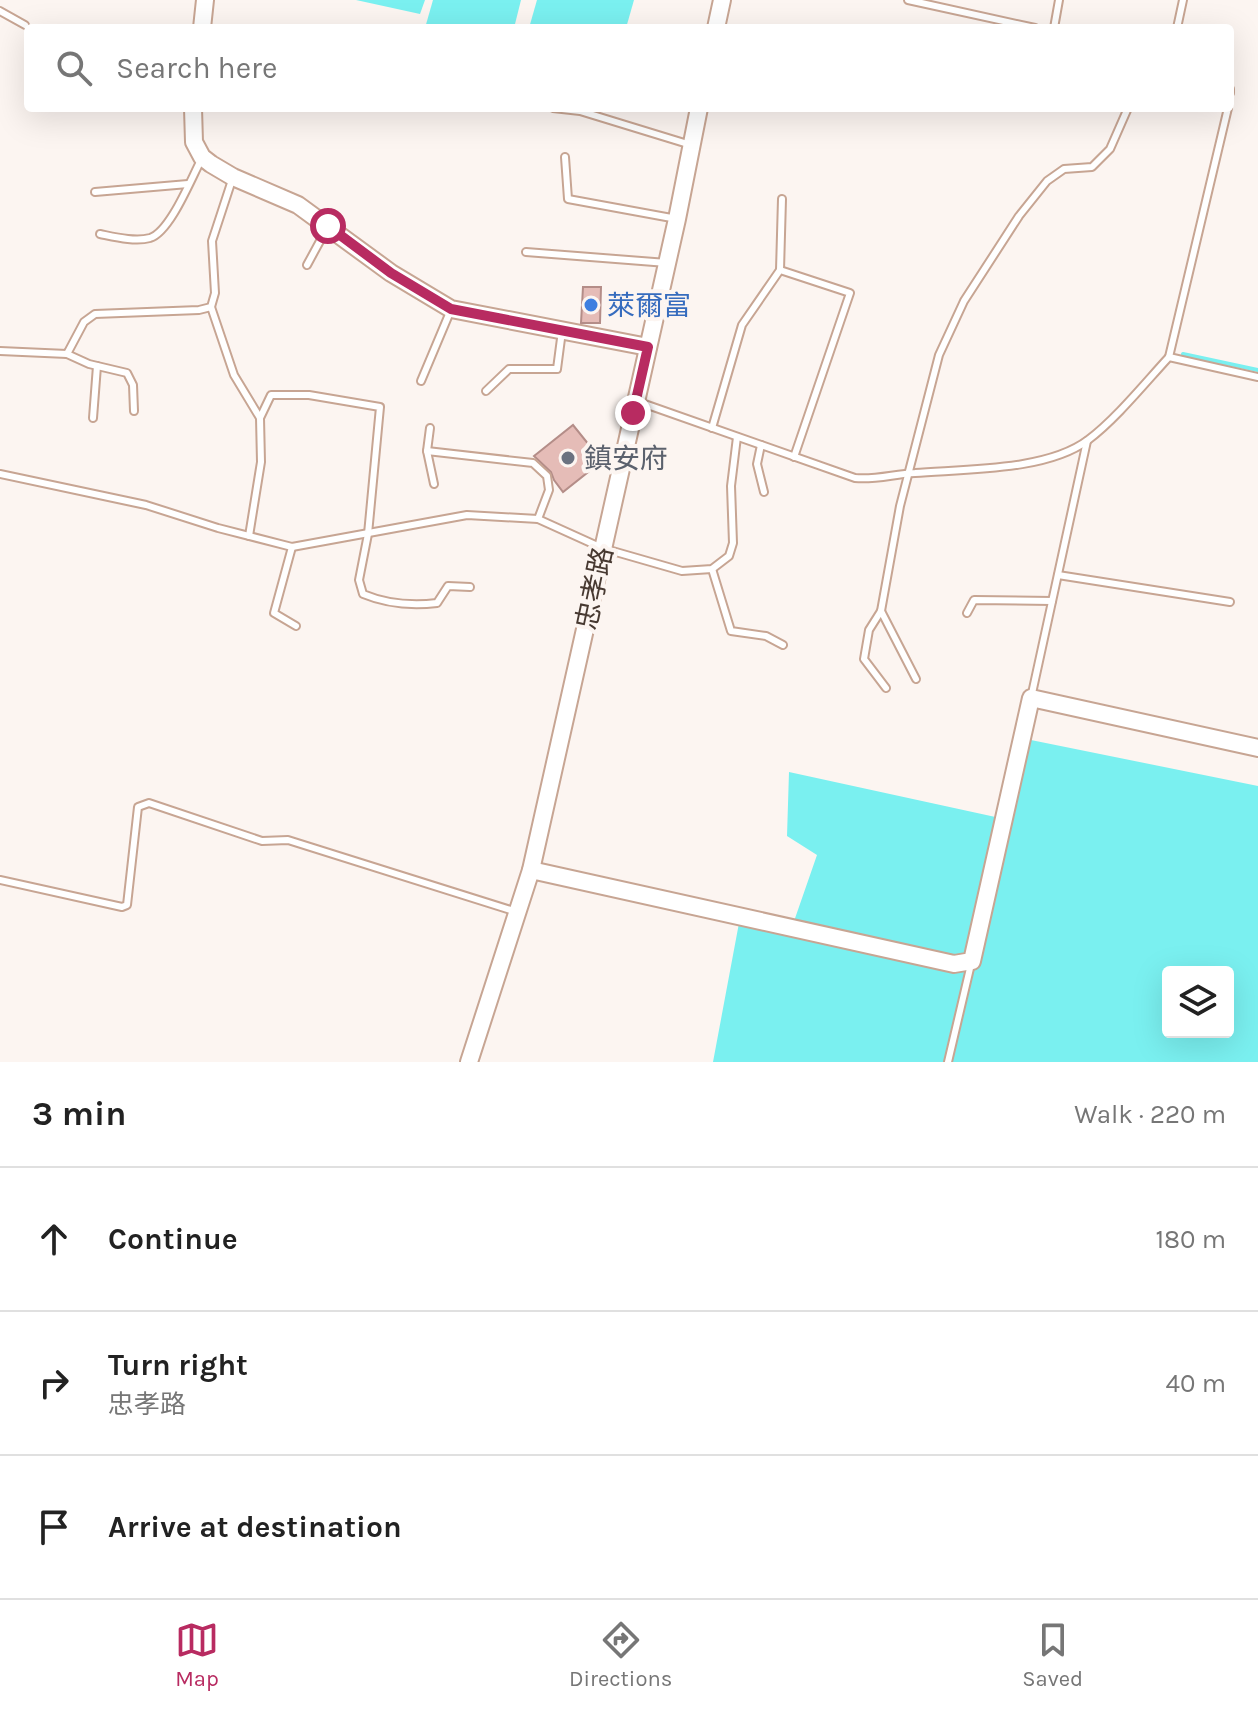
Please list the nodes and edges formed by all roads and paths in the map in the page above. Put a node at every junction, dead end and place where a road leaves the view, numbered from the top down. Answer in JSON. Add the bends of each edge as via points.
{"nodes":[{"id":1,"x":205,"y":0,"type":"edge"},
{"id":2,"x":722,"y":0,"type":"edge"},
{"id":3,"x":908,"y":0,"type":"edge"},
{"id":4,"x":1059,"y":0,"type":"edge"},
{"id":5,"x":1183,"y":0,"type":"edge"},
{"id":6,"x":0,"y":11,"type":"edge"},
{"id":7,"x":24,"y":24,"type":"edge"},
{"id":8,"x":202,"y":24,"type":"edge"},
{"id":9,"x":717,"y":24,"type":"edge"},
{"id":10,"x":1017,"y":24,"type":"edge"},
{"id":11,"x":1055,"y":24,"type":"edge"},
{"id":12,"x":1178,"y":24,"type":"edge"},
{"id":13,"x":193,"y":112,"type":"edge"},
{"id":14,"x":583,"y":112,"type":"edge"},
{"id":15,"x":698,"y":112,"type":"edge"},
{"id":16,"x":1126,"y":112,"type":"edge"},
{"id":17,"x":1227,"y":112,"type":"edge"},
{"id":18,"x":691,"y":145,"type":"junction"},
{"id":19,"x":202,"y":157,"type":"junction"},
{"id":20,"x":565,"y":157,"type":"dead end"},
{"id":21,"x":233,"y":177,"type":"junction"},
{"id":22,"x":188,"y":184,"type":"junction"},
{"id":23,"x":95,"y":192,"type":"dead end"},
{"id":24,"x":782,"y":199,"type":"dead end"},
{"id":25,"x":677,"y":219,"type":"junction"},
{"id":26,"x":328,"y":226,"type":"junction"},
{"id":27,"x":100,"y":234,"type":"dead end"},
{"id":28,"x":526,"y":252,"type":"dead end"},
{"id":29,"x":667,"y":263,"type":"junction"},
{"id":30,"x":307,"y":265,"type":"dead end"},
{"id":31,"x":780,"y":270,"type":"junction"},
{"id":32,"x":211,"y":307,"type":"junction"},
{"id":33,"x":451,"y":309,"type":"junction"},
{"id":34,"x":562,"y":331,"type":"junction"},
{"id":35,"x":648,"y":347,"type":"junction"},
{"id":36,"x":0,"y":351,"type":"edge"},
{"id":37,"x":67,"y":354,"type":"junction"},
{"id":38,"x":1169,"y":357,"type":"junction"},
{"id":39,"x":97,"y":366,"type":"junction"},
{"id":40,"x":1258,"y":377,"type":"edge"},
{"id":41,"x":421,"y":381,"type":"dead end"},
{"id":42,"x":486,"y":391,"type":"dead end"},
{"id":43,"x":635,"y":401,"type":"junction"},
{"id":44,"x":134,"y":411,"type":"dead end"},
{"id":45,"x":93,"y":418,"type":"dead end"},
{"id":46,"x":260,"y":418,"type":"junction"},
{"id":47,"x":430,"y":428,"type":"dead end"},
{"id":48,"x":712,"y":428,"type":"junction"},
{"id":49,"x":737,"y":437,"type":"junction"},
{"id":50,"x":1087,"y":441,"type":"junction"},
{"id":51,"x":761,"y":445,"type":"junction"},
{"id":52,"x":427,"y":451,"type":"junction"},
{"id":53,"x":794,"y":457,"type":"junction"},
{"id":54,"x":910,"y":473,"type":"junction"},
{"id":55,"x":0,"y":474,"type":"edge"},
{"id":56,"x":434,"y":484,"type":"dead end"},
{"id":57,"x":764,"y":492,"type":"dead end"},
{"id":58,"x":538,"y":519,"type":"junction"},
{"id":59,"x":368,"y":534,"type":"junction"},
{"id":60,"x":249,"y":536,"type":"junction"},
{"id":61,"x":292,"y":547,"type":"junction"},
{"id":62,"x":602,"y":548,"type":"junction"},
{"id":63,"x":712,"y":569,"type":"junction"},
{"id":64,"x":1058,"y":575,"type":"junction"},
{"id":65,"x":470,"y":587,"type":"dead end"},
{"id":66,"x":1052,"y":601,"type":"junction"},
{"id":67,"x":1230,"y":602,"type":"dead end"},
{"id":68,"x":881,"y":611,"type":"junction"},
{"id":69,"x":967,"y":613,"type":"dead end"},
{"id":70,"x":296,"y":626,"type":"dead end"},
{"id":71,"x":783,"y":645,"type":"dead end"},
{"id":72,"x":916,"y":679,"type":"dead end"},
{"id":73,"x":886,"y":688,"type":"dead end"},
{"id":74,"x":1031,"y":698,"type":"junction"},
{"id":75,"x":1258,"y":748,"type":"edge"},
{"id":76,"x":531,"y":870,"type":"junction"},
{"id":77,"x":0,"y":880,"type":"edge"},
{"id":78,"x":517,"y":913,"type":"junction"},
{"id":79,"x":972,"y":961,"type":"junction"},
{"id":80,"x":469,"y":1062,"type":"edge"},
{"id":81,"x":948,"y":1062,"type":"edge"}],
"edges":[{"from":1,"to":8,"type":"street"},
{"from":2,"to":9,"type":"street"},
{"from":3,"to":10,"type":"lane"},
{"from":4,"to":11,"type":"lane"},
{"from":5,"to":12,"type":"lane"},
{"from":6,"to":7,"type":"lane"},
{"from":13,"to":19,"type":"street","via":[[194,142]]},
{"from":14,"to":18,"type":"lane"},
{"from":15,"to":18,"type":"street","name":"忠孝路"},
{"from":16,"to":54,"type":"lane","via":[[1110,149],[1092,167],[1064,169],[1047,181],[964,301],[939,355]]},
{"from":17,"to":38,"type":"lane"},
{"from":18,"to":25,"type":"street","name":"忠孝路"},
{"from":19,"to":21,"type":"street"},
{"from":19,"to":22,"type":"lane"},
{"from":20,"to":25,"type":"lane","via":[[568,199]]},
{"from":21,"to":26,"type":"street","via":[[298,205]]},
{"from":21,"to":32,"type":"lane","via":[[212,241]]},
{"from":22,"to":23,"type":"lane"},
{"from":22,"to":27,"type":"lane","via":[[164,230],[150,238]]},
{"from":24,"to":31,"type":"lane"},
{"from":25,"to":29,"type":"street","name":"忠孝路"},
{"from":26,"to":30,"type":"lane"},
{"from":26,"to":33,"type":"street"},
{"from":28,"to":29,"type":"lane"},
{"from":29,"to":35,"type":"street","name":"忠孝路"},
{"from":31,"to":48,"type":"lane","via":[[742,325]]},
{"from":31,"to":53,"type":"lane","via":[[850,293]]},
{"from":32,"to":37,"type":"lane","via":[[89,316]]},
{"from":32,"to":46,"type":"lane","via":[[234,375]]},
{"from":33,"to":34,"type":"street"},
{"from":33,"to":41,"type":"lane"},
{"from":34,"to":35,"type":"street"},
{"from":34,"to":42,"type":"lane","via":[[557,369],[509,369]]},
{"from":35,"to":43,"type":"street","name":"忠孝路"},
{"from":36,"to":37,"type":"lane"},
{"from":37,"to":39,"type":"lane"},
{"from":38,"to":40,"type":"lane"},
{"from":38,"to":50,"type":"lane"},
{"from":39,"to":44,"type":"lane","via":[[127,373]]},
{"from":39,"to":45,"type":"lane"},
{"from":43,"to":48,"type":"lane"},
{"from":43,"to":62,"type":"street","name":"忠孝路"},
{"from":46,"to":59,"type":"lane","via":[[271,395],[309,395],[380,407]]},
{"from":46,"to":60,"type":"lane","via":[[261,462]]},
{"from":47,"to":52,"type":"lane"},
{"from":48,"to":49,"type":"lane"},
{"from":49,"to":51,"type":"lane"},
{"from":49,"to":63,"type":"lane","via":[[731,486],[733,543],[729,556]]},
{"from":50,"to":54,"type":"lane","via":[[1016,465]]},
{"from":50,"to":64,"type":"lane"},
{"from":51,"to":53,"type":"lane"},
{"from":51,"to":57,"type":"lane","via":[[757,464]]},
{"from":52,"to":56,"type":"lane"},
{"from":52,"to":58,"type":"lane","via":[[533,463],[547,476],[549,490]]},
{"from":53,"to":54,"type":"lane","via":[[855,478]]},
{"from":54,"to":68,"type":"lane"},
{"from":55,"to":60,"type":"lane","via":[[146,505]]},
{"from":58,"to":59,"type":"lane","via":[[467,515]]},
{"from":58,"to":62,"type":"lane"},
{"from":59,"to":61,"type":"lane"},
{"from":59,"to":65,"type":"lane","via":[[359,580],[363,594],[413,606],[437,603],[448,586]]},
{"from":60,"to":61,"type":"lane"},
{"from":61,"to":70,"type":"lane","via":[[274,613]]},
{"from":62,"to":63,"type":"lane","via":[[682,571]]},
{"from":62,"to":76,"type":"street","name":"忠孝路"},
{"from":63,"to":71,"type":"lane","via":[[731,631],[766,636]]},
{"from":64,"to":66,"type":"lane"},
{"from":64,"to":67,"type":"lane"},
{"from":66,"to":69,"type":"lane","via":[[974,600]]},
{"from":66,"to":74,"type":"lane"},
{"from":68,"to":72,"type":"lane"},
{"from":68,"to":73,"type":"lane","via":[[869,630],[864,659]]},
{"from":74,"to":75,"type":"street"},
{"from":74,"to":79,"type":"street"},
{"from":76,"to":78,"type":"street","name":"忠孝路"},
{"from":76,"to":79,"type":"street","via":[[954,964]]},
{"from":77,"to":78,"type":"lane","via":[[127,905],[138,807],[149,803],[262,841],[288,840]]},
{"from":78,"to":80,"type":"street","name":"忠孝路"},
{"from":79,"to":81,"type":"lane"}]}
